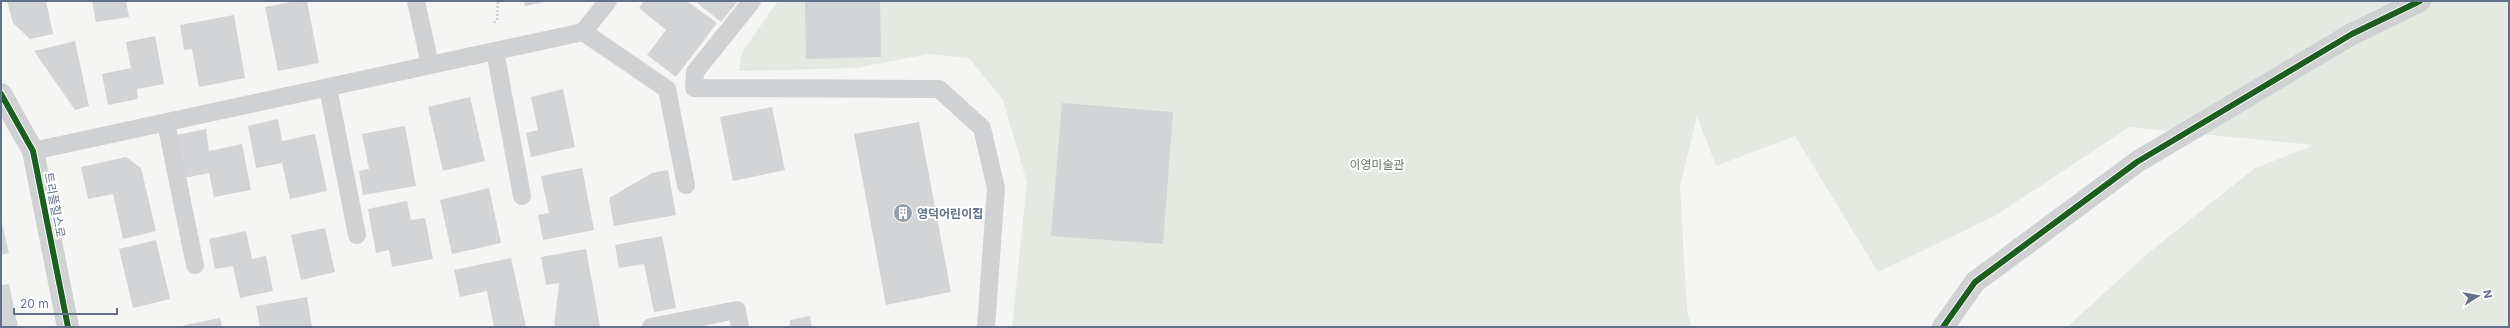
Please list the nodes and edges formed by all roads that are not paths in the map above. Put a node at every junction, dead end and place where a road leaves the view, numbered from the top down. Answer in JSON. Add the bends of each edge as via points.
{"nodes":[{"id":1,"x":416,"y":1,"type":"edge"},
{"id":2,"x":608,"y":1,"type":"edge"},
{"id":3,"x":752,"y":1,"type":"edge"},
{"id":4,"x":2420,"y":1,"type":"edge"},
{"id":5,"x":583,"y":32,"type":"junction"},
{"id":6,"x":495,"y":51,"type":"junction"},
{"id":7,"x":430,"y":65,"type":"junction"},
{"id":8,"x":328,"y":88,"type":"junction"},
{"id":9,"x":1,"y":94,"type":"edge"},
{"id":10,"x":166,"y":123,"type":"junction"},
{"id":11,"x":33,"y":151,"type":"junction"},
{"id":12,"x":686,"y":184,"type":"dead end"},
{"id":13,"x":522,"y":196,"type":"dead end"},
{"id":14,"x":357,"y":235,"type":"dead end"},
{"id":15,"x":195,"y":265,"type":"dead end"},
{"id":16,"x":68,"y":327,"type":"edge"},
{"id":17,"x":651,"y":327,"type":"edge"},
{"id":18,"x":740,"y":327,"type":"edge"},
{"id":19,"x":986,"y":327,"type":"edge"},
{"id":20,"x":1943,"y":327,"type":"edge"}],
"edges":[{"from":1,"to":7,"type":"lane"},
{"from":2,"to":5,"type":"lane"},
{"from":3,"to":19,"type":"lane","via":[[695,72],[694,88],[939,89],[982,128],[996,188]]},
{"from":4,"to":20,"type":"street","via":[[2352,34],[2137,162],[1975,282]]},
{"from":5,"to":6,"type":"lane"},
{"from":5,"to":12,"type":"lane","via":[[668,89]]},
{"from":6,"to":7,"type":"lane"},
{"from":6,"to":13,"type":"lane"},
{"from":7,"to":8,"type":"lane"},
{"from":8,"to":10,"type":"lane"},
{"from":8,"to":14,"type":"lane"},
{"from":9,"to":11,"type":"street","name":"트리플힐스로"},
{"from":10,"to":11,"type":"lane"},
{"from":10,"to":15,"type":"lane"},
{"from":11,"to":16,"type":"street","name":"트리플힐스로"},
{"from":17,"to":18,"type":"lane","via":[[737,310]]}]}
